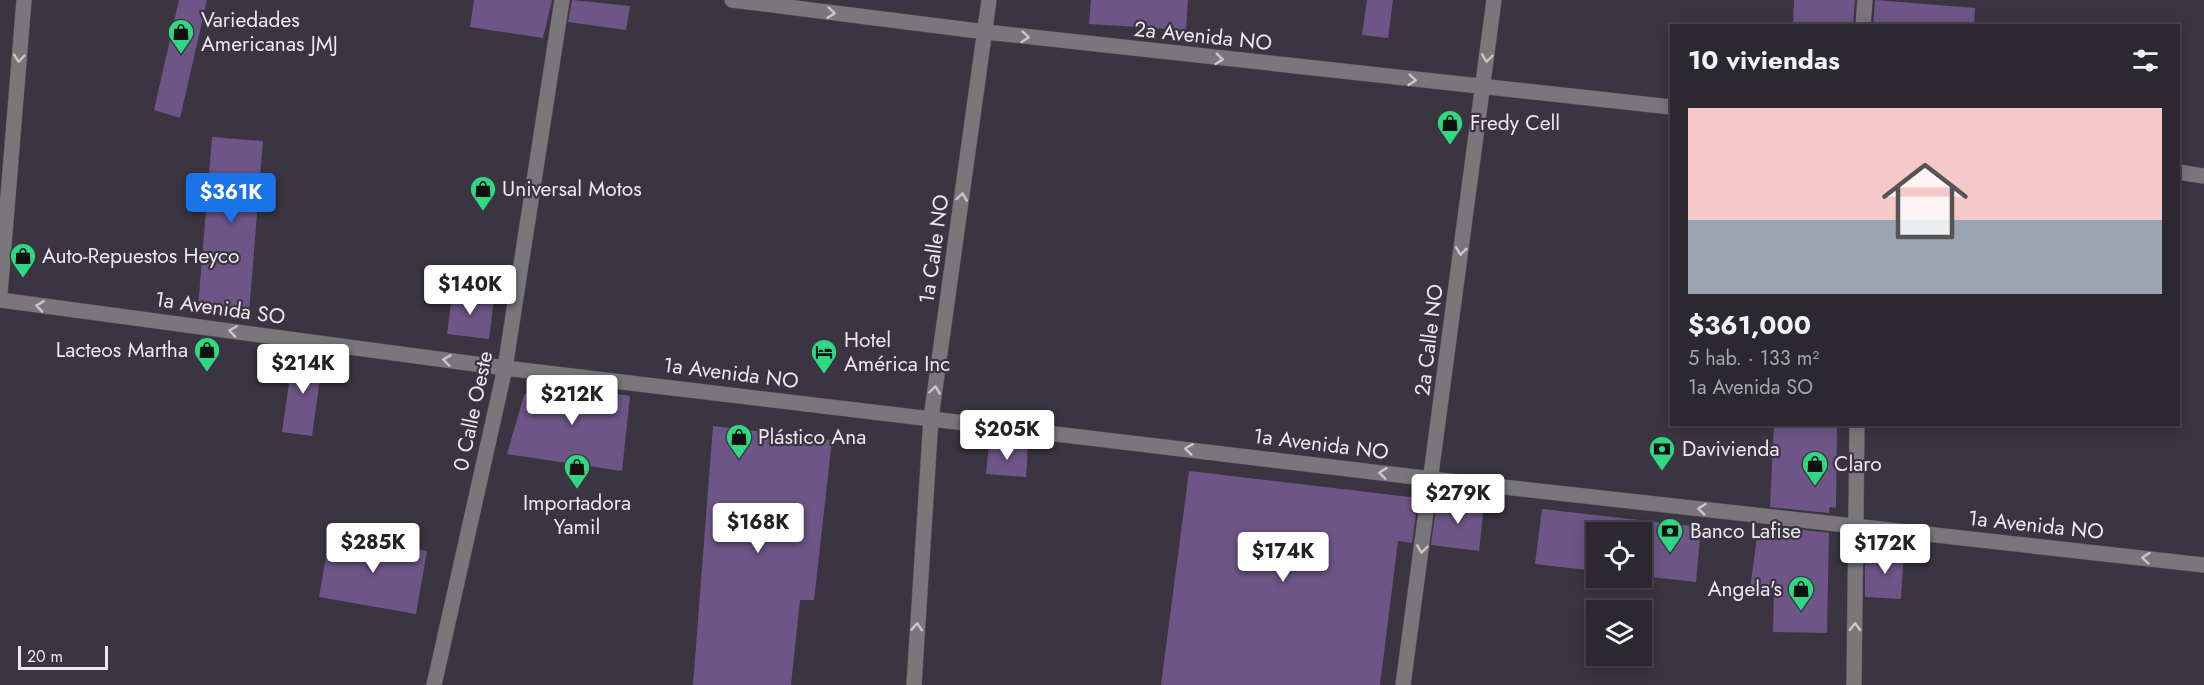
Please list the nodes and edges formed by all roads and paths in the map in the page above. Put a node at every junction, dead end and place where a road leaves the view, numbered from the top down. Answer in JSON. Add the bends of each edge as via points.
{"nodes":[{"id":1,"x":24,"y":0,"type":"edge"},
{"id":2,"x":562,"y":0,"type":"edge"},
{"id":3,"x":732,"y":0,"type":"edge"},
{"id":4,"x":989,"y":0,"type":"edge"},
{"id":5,"x":1494,"y":0,"type":"edge"},
{"id":6,"x":1865,"y":0,"type":"edge"},
{"id":7,"x":1863,"y":24,"type":"edge"},
{"id":8,"x":986,"y":33,"type":"junction"},
{"id":9,"x":1483,"y":88,"type":"junction"},
{"id":10,"x":1670,"y":107,"type":"edge"},
{"id":11,"x":2180,"y":172,"type":"edge"},
{"id":12,"x":2204,"y":176,"type":"edge"},
{"id":13,"x":0,"y":294,"type":"edge"},
{"id":14,"x":0,"y":300,"type":"edge"},
{"id":15,"x":505,"y":368,"type":"junction"},
{"id":16,"x":931,"y":418,"type":"junction"},
{"id":17,"x":1857,"y":426,"type":"edge"},
{"id":18,"x":1432,"y":479,"type":"junction"},
{"id":19,"x":1857,"y":526,"type":"junction"},
{"id":20,"x":2204,"y":565,"type":"edge"},
{"id":21,"x":434,"y":685,"type":"edge"},
{"id":22,"x":914,"y":685,"type":"edge"},
{"id":23,"x":1402,"y":685,"type":"edge"},
{"id":24,"x":1854,"y":685,"type":"edge"}],
"edges":[{"from":1,"to":13,"type":"street","one_way":true},
{"from":2,"to":15,"type":"street","name":"0 Calle Oeste"},
{"from":3,"to":8,"type":"street","name":"2a Avenida NO","one_way":true},
{"from":4,"to":8,"type":"street","name":"1a Calle NO"},
{"from":5,"to":9,"type":"street","name":"2a Calle NO","one_way":true},
{"from":6,"to":7,"type":"street"},
{"from":8,"to":9,"type":"street","name":"2a Avenida NO","one_way":true},
{"from":16,"to":8,"type":"street","name":"1a Calle NO","one_way":true},
{"from":9,"to":10,"type":"street","name":"2a Avenida NO"},
{"from":9,"to":18,"type":"street","name":"2a Calle NO","one_way":true},
{"from":11,"to":12,"type":"street"},
{"from":15,"to":14,"type":"street","name":"1a Avenida SO","one_way":true},
{"from":15,"to":16,"type":"street","name":"1a Avenida NO"},
{"from":15,"to":21,"type":"street","name":"0 Calle Oeste"},
{"from":18,"to":16,"type":"street","name":"1a Avenida NO","one_way":true},
{"from":22,"to":16,"type":"street","name":"1a Calle NO","one_way":true},
{"from":17,"to":19,"type":"street"},
{"from":19,"to":18,"type":"street","name":"1a Avenida NO","one_way":true},
{"from":18,"to":23,"type":"street","name":"2a Calle NO","one_way":true},
{"from":20,"to":19,"type":"street","name":"1a Avenida NO","one_way":true},
{"from":24,"to":19,"type":"street","one_way":true}]}
